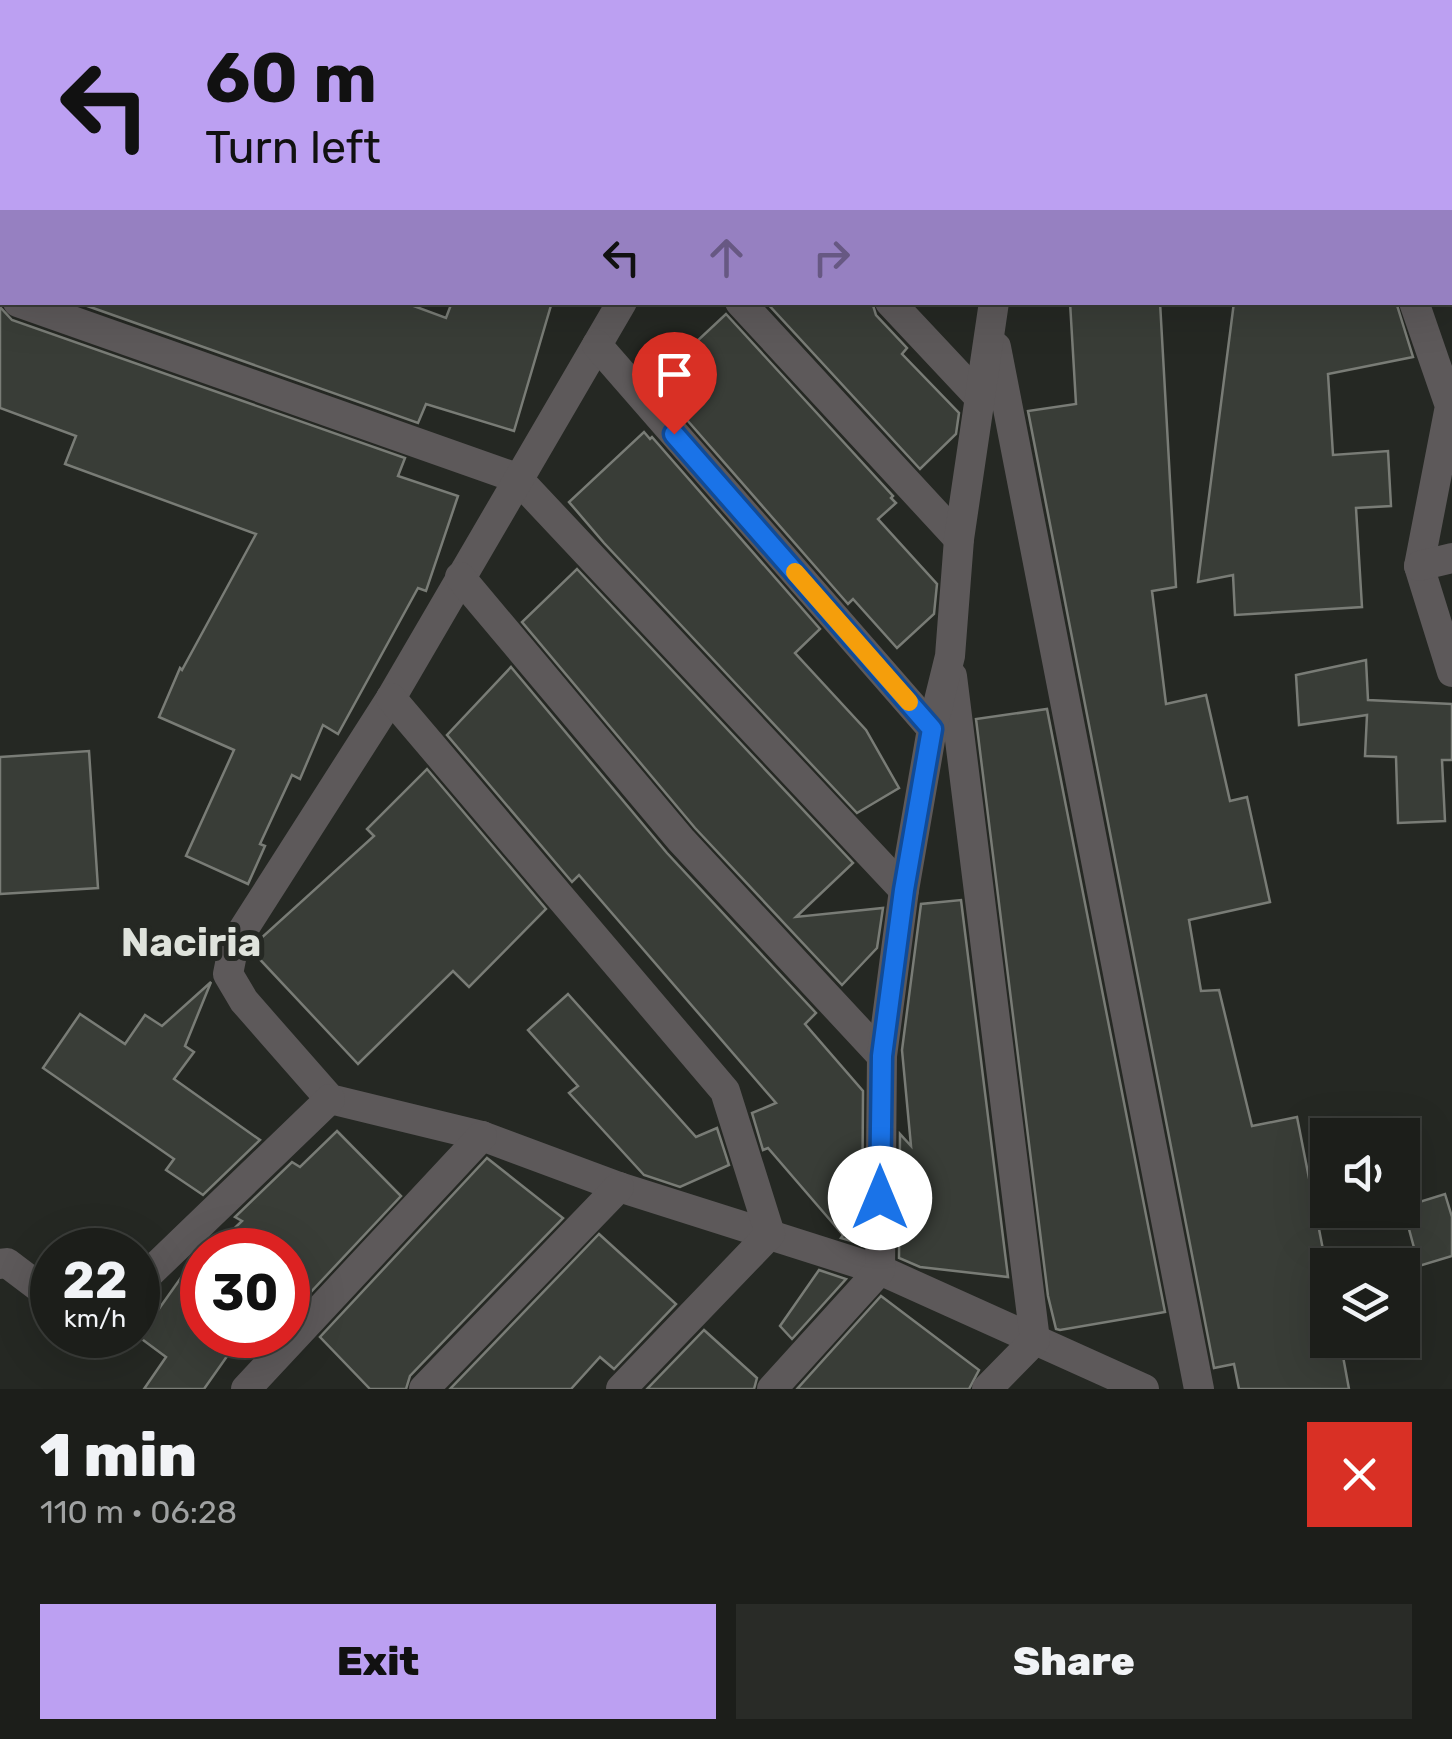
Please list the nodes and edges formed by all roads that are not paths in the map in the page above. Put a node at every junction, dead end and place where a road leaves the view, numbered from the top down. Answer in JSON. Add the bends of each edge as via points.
{"nodes":[{"id":1,"x":27,"y":305,"type":"edge"},
{"id":2,"x":620,"y":305,"type":"edge"},
{"id":3,"x":743,"y":305,"type":"edge"},
{"id":4,"x":893,"y":305,"type":"edge"},
{"id":5,"x":1415,"y":305,"type":"edge"},
{"id":6,"x":992,"y":314,"type":"edge"},
{"id":7,"x":597,"y":345,"type":"junction"},
{"id":8,"x":980,"y":399,"type":"junction"},
{"id":9,"x":517,"y":478,"type":"junction"},
{"id":10,"x":959,"y":540,"type":"junction"},
{"id":11,"x":1452,"y":558,"type":"edge"},
{"id":12,"x":1419,"y":566,"type":"junction"},
{"id":13,"x":460,"y":577,"type":"junction"},
{"id":14,"x":950,"y":656,"type":"junction"},
{"id":15,"x":1452,"y":672,"type":"edge"},
{"id":16,"x":391,"y":698,"type":"junction"},
{"id":17,"x":932,"y":729,"type":"junction"},
{"id":18,"x":904,"y":890,"type":"junction"},
{"id":19,"x":882,"y":1056,"type":"junction"},
{"id":20,"x":330,"y":1099,"type":"junction"},
{"id":21,"x":482,"y":1136,"type":"junction"},
{"id":22,"x":619,"y":1187,"type":"junction"},
{"id":23,"x":770,"y":1234,"type":"junction"},
{"id":24,"x":160,"y":1263,"type":"edge"},
{"id":25,"x":0,"y":1264,"type":"edge"},
{"id":26,"x":880,"y":1270,"type":"junction"},
{"id":27,"x":30,"y":1280,"type":"edge"},
{"id":28,"x":1035,"y":1340,"type":"junction"},
{"id":29,"x":246,"y":1389,"type":"edge"},
{"id":30,"x":424,"y":1389,"type":"edge"},
{"id":31,"x":620,"y":1389,"type":"edge"},
{"id":32,"x":772,"y":1389,"type":"edge"},
{"id":33,"x":987,"y":1389,"type":"edge"},
{"id":34,"x":1144,"y":1389,"type":"edge"},
{"id":35,"x":1200,"y":1389,"type":"edge"}],
"edges":[{"from":1,"to":9,"type":"street"},
{"from":2,"to":7,"type":"street"},
{"from":3,"to":10,"type":"street"},
{"from":4,"to":8,"type":"street"},
{"from":5,"to":12,"type":"street","via":[[1450,406]]},
{"from":6,"to":8,"type":"street"},
{"from":6,"to":35,"type":"street"},
{"from":7,"to":9,"type":"street"},
{"from":7,"to":17,"type":"street"},
{"from":8,"to":10,"type":"street"},
{"from":9,"to":13,"type":"street"},
{"from":9,"to":18,"type":"street"},
{"from":10,"to":14,"type":"street"},
{"from":11,"to":12,"type":"street"},
{"from":12,"to":15,"type":"street"},
{"from":13,"to":16,"type":"street"},
{"from":13,"to":19,"type":"street","via":[[681,840]]},
{"from":14,"to":17,"type":"street"},
{"from":14,"to":28,"type":"street"},
{"from":16,"to":20,"type":"street","via":[[234,944],[228,974],[244,1002]]},
{"from":16,"to":23,"type":"street","via":[[726,1091]]},
{"from":17,"to":18,"type":"street"},
{"from":18,"to":19,"type":"street"},
{"from":19,"to":26,"type":"street"},
{"from":20,"to":21,"type":"street"},
{"from":20,"to":24,"type":"street"},
{"from":21,"to":22,"type":"street"},
{"from":21,"to":29,"type":"street"},
{"from":22,"to":23,"type":"street"},
{"from":22,"to":30,"type":"street"},
{"from":23,"to":26,"type":"street"},
{"from":23,"to":31,"type":"street"},
{"from":25,"to":27,"type":"street"},
{"from":26,"to":28,"type":"street"},
{"from":26,"to":32,"type":"street"},
{"from":28,"to":33,"type":"street"},
{"from":28,"to":34,"type":"street"}]}
